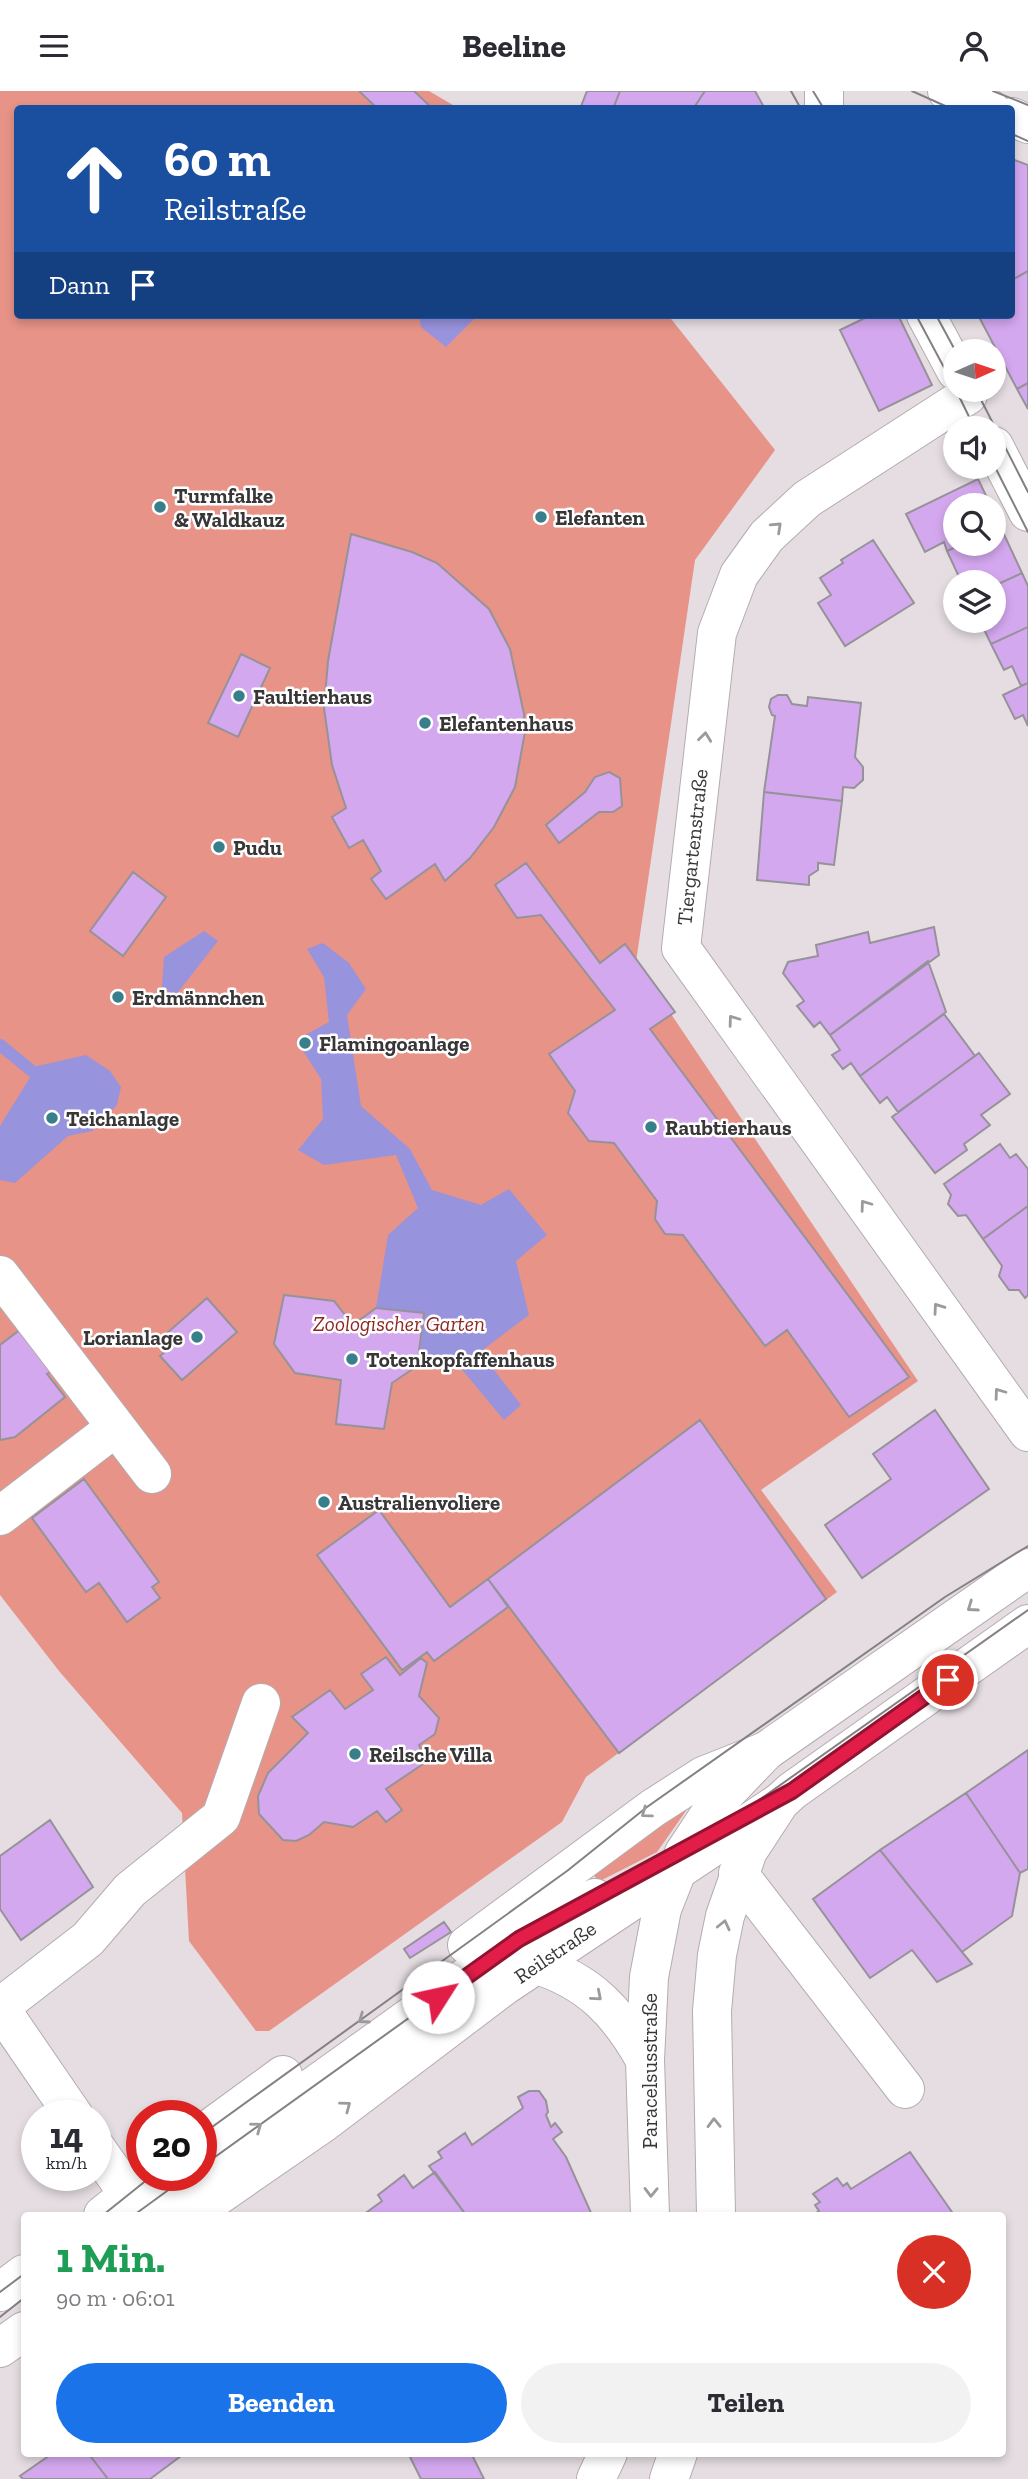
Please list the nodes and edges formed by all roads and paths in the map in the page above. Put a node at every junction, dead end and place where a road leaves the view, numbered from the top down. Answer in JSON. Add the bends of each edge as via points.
{"nodes":[{"id":1,"x":947,"y":91,"type":"edge"},
{"id":2,"x":980,"y":105,"type":"edge"},
{"id":3,"x":928,"y":319,"type":"edge"},
{"id":4,"x":943,"y":348,"type":"edge"},
{"id":5,"x":943,"y":400,"type":"edge"},
{"id":6,"x":1006,"y":469,"type":"edge"},
{"id":7,"x":1028,"y":512,"type":"edge"},
{"id":8,"x":0,"y":1275,"type":"edge"},
{"id":9,"x":116,"y":1427,"type":"junction"},
{"id":10,"x":1028,"y":1433,"type":"edge"},
{"id":11,"x":152,"y":1474,"type":"dead end"},
{"id":12,"x":0,"y":1516,"type":"edge"},
{"id":13,"x":1028,"y":1568,"type":"edge"},
{"id":14,"x":1028,"y":1624,"type":"edge"},
{"id":15,"x":261,"y":1703,"type":"dead end"},
{"id":16,"x":766,"y":1751,"type":"junction"},
{"id":17,"x":786,"y":1797,"type":"junction"},
{"id":18,"x":679,"y":1863,"type":"junction"},
{"id":19,"x":738,"y":1873,"type":"junction"},
{"id":20,"x":537,"y":1965,"type":"junction"},
{"id":21,"x":0,"y":2007,"type":"edge"},
{"id":22,"x":645,"y":2060,"type":"junction"},
{"id":23,"x":905,"y":2089,"type":"dead end"},
{"id":24,"x":64,"y":2100,"type":"edge"},
{"id":25,"x":217,"y":2123,"type":"edge"},
{"id":26,"x":217,"y":2156,"type":"edge"},
{"id":27,"x":112,"y":2170,"type":"edge"},
{"id":28,"x":159,"y":2191,"type":"edge"},
{"id":29,"x":134,"y":2200,"type":"edge"},
{"id":30,"x":194,"y":2212,"type":"edge"},
{"id":31,"x":650,"y":2212,"type":"edge"},
{"id":32,"x":716,"y":2212,"type":"edge"},
{"id":33,"x":21,"y":2276,"type":"edge"},
{"id":34,"x":0,"y":2292,"type":"edge"},
{"id":35,"x":21,"y":2333,"type":"edge"},
{"id":36,"x":0,"y":2348,"type":"edge"},
{"id":37,"x":606,"y":2457,"type":"edge"},
{"id":38,"x":677,"y":2457,"type":"edge"},
{"id":39,"x":596,"y":2479,"type":"edge"},
{"id":40,"x":669,"y":2479,"type":"edge"}],
"edges":[{"from":1,"to":2,"type":"street"},
{"from":3,"to":4,"type":"street"},
{"from":10,"to":5,"type":"street","name":"Tiergartenstraße","one_way":true,"via":[[681,948],[717,633],[739,575],[767,536],[807,499]]},
{"from":6,"to":7,"type":"street"},
{"from":8,"to":9,"type":"street"},
{"from":9,"to":11,"type":"street"},
{"from":9,"to":12,"type":"street"},
{"from":13,"to":16,"type":"street","one_way":true},
{"from":14,"to":17,"type":"street"},
{"from":15,"to":21,"type":"street","via":[[221,1817],[130,1890],[88,1939]]},
{"from":16,"to":18,"type":"street","name":"Paracelsusstraße","via":[[719,1800]]},
{"from":16,"to":25,"type":"street","one_way":true,"via":[[703,1776],[653,1808]]},
{"from":17,"to":18,"type":"street"},
{"from":17,"to":19,"type":"street"},
{"from":18,"to":20,"type":"street","name":"Reilstraße"},
{"from":18,"to":22,"type":"street","name":"Paracelsusstraße","via":[[662,1909],[649,1977]]},
{"from":26,"to":18,"type":"street","one_way":true,"via":[[519,1939]]},
{"from":19,"to":23,"type":"street"},
{"from":32,"to":19,"type":"street","one_way":true,"via":[[714,1977]]},
{"from":20,"to":22,"type":"street","one_way":true,"via":[[572,1977],[592,1991],[630,2031]]},
{"from":30,"to":20,"type":"street","name":"Reilstraße","one_way":true},
{"from":21,"to":24,"type":"street"},
{"from":22,"to":31,"type":"street","name":"Paracelsusstraße","one_way":true},
{"from":27,"to":29,"type":"street"},
{"from":28,"to":29,"type":"street"},
{"from":33,"to":34,"type":"street"},
{"from":35,"to":36,"type":"street"},
{"from":37,"to":39,"type":"street"},
{"from":38,"to":40,"type":"street"}]}
